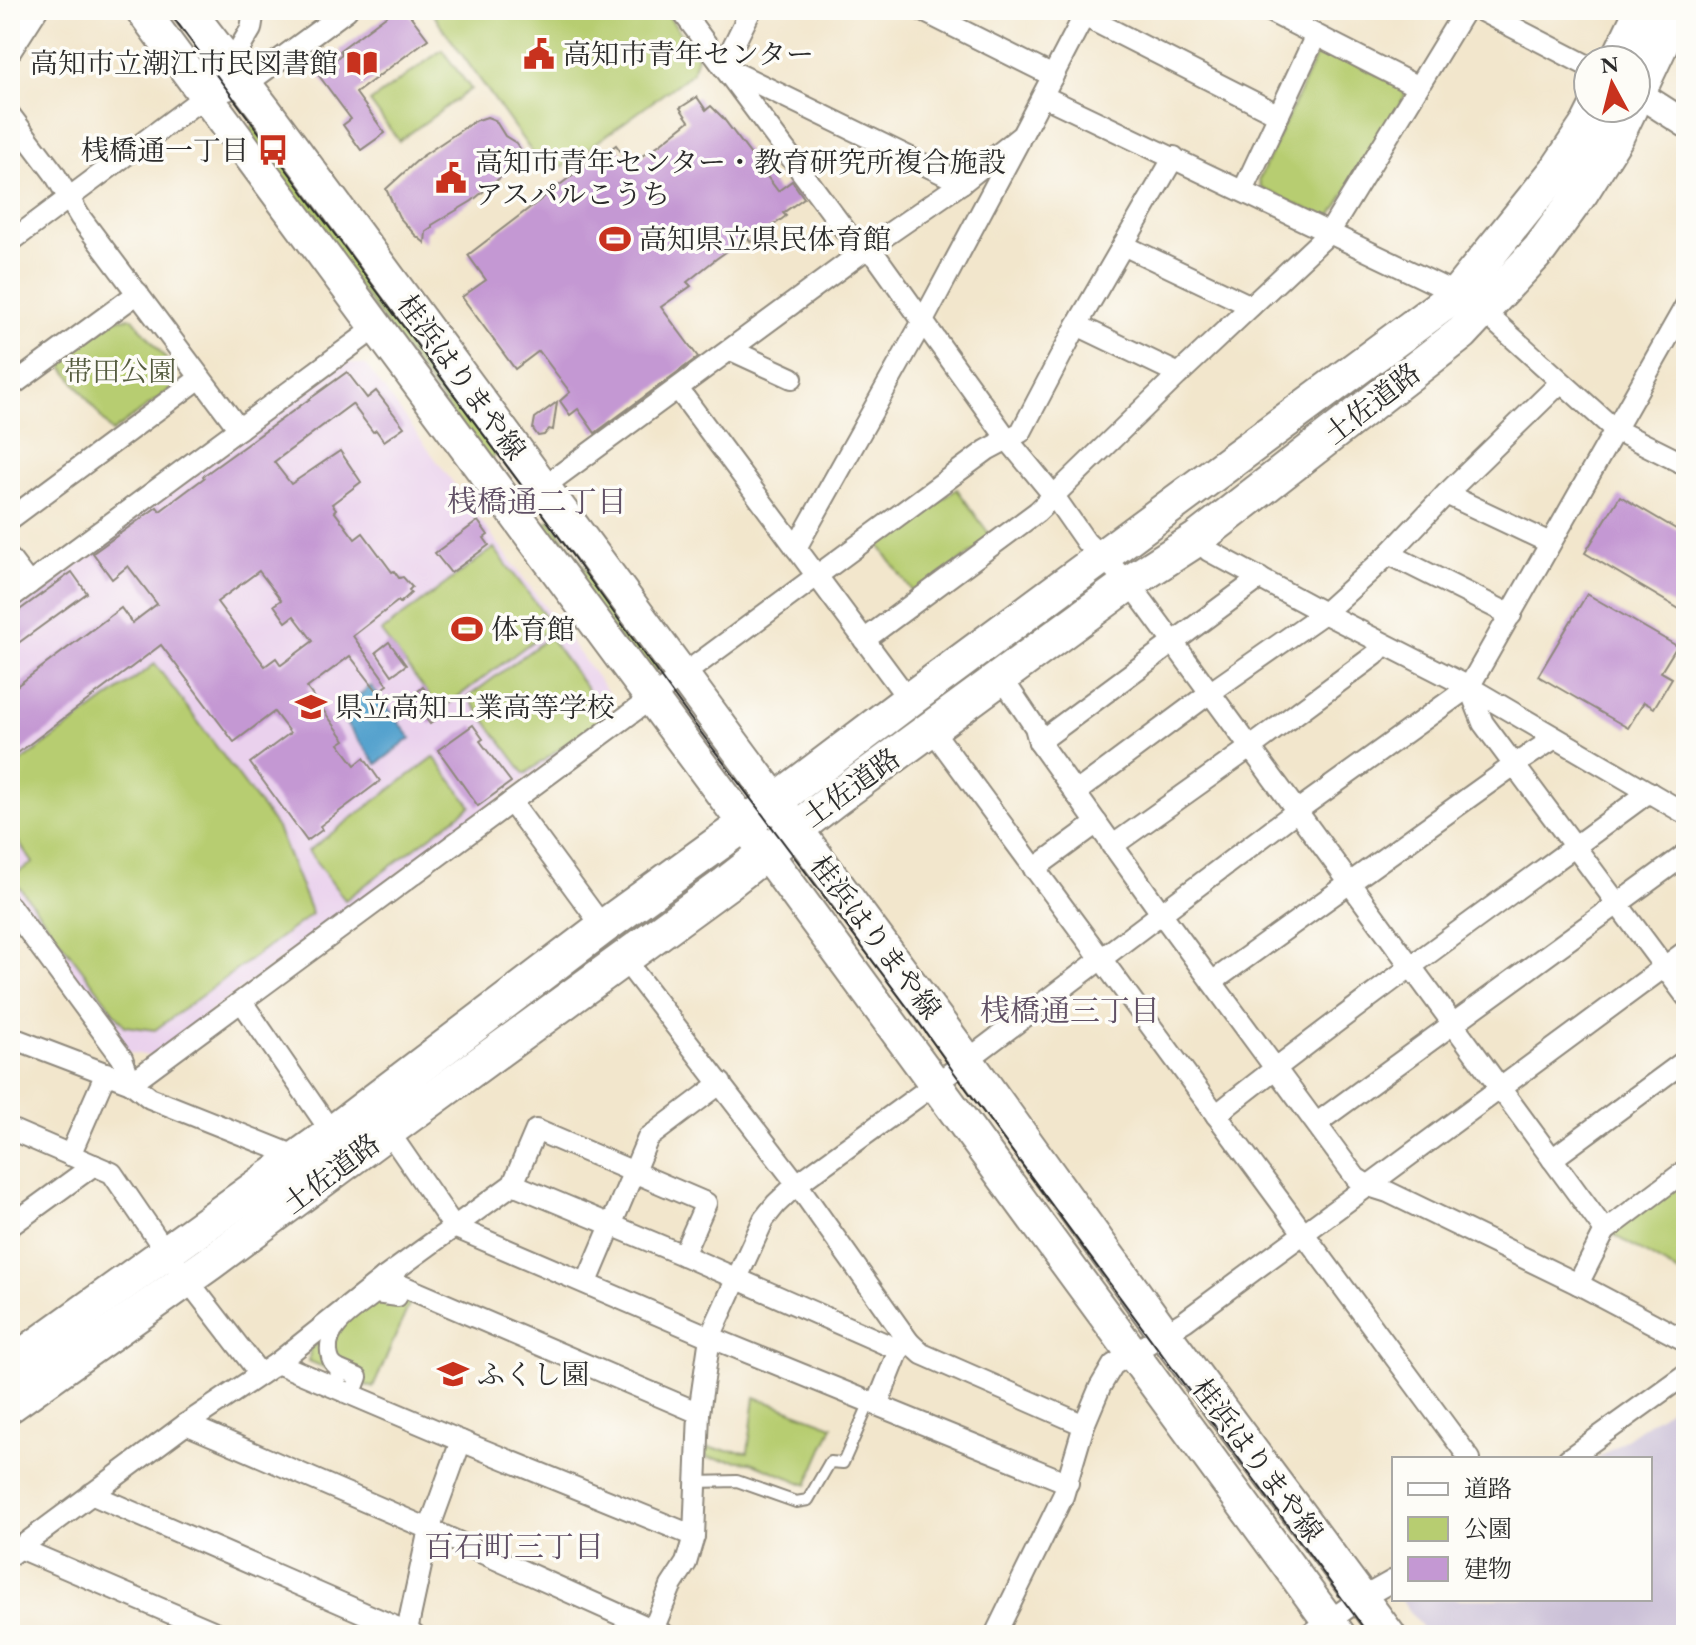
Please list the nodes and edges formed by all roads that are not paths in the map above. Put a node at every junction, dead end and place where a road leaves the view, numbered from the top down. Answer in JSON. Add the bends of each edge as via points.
{"nodes":[{"id":1,"x":37,"y":10,"type":"edge"},
{"id":2,"x":142,"y":10,"type":"edge"},
{"id":3,"x":188,"y":10,"type":"edge"},
{"id":4,"x":254,"y":10,"type":"edge"},
{"id":5,"x":347,"y":10,"type":"edge"},
{"id":6,"x":681,"y":10,"type":"edge"},
{"id":7,"x":751,"y":10,"type":"edge"},
{"id":8,"x":921,"y":10,"type":"edge"},
{"id":9,"x":1267,"y":10,"type":"edge"},
{"id":10,"x":1465,"y":10,"type":"edge"},
{"id":11,"x":1480,"y":10,"type":"edge"},
{"id":12,"x":1642,"y":10,"type":"edge"},
{"id":13,"x":1677,"y":10,"type":"edge"},
{"id":14,"x":1086,"y":13,"type":"edge"},
{"id":15,"x":1316,"y":35,"type":"junction"},
{"id":16,"x":1626,"y":44,"type":"edge"},
{"id":17,"x":10,"y":52,"type":"edge"},
{"id":18,"x":1572,"y":58,"type":"edge"},
{"id":19,"x":1652,"y":61,"type":"edge"},
{"id":20,"x":723,"y":66,"type":"junction"},
{"id":21,"x":237,"y":76,"type":"junction"},
{"id":22,"x":1053,"y":76,"type":"junction"},
{"id":23,"x":1418,"y":87,"type":"junction"},
{"id":24,"x":205,"y":96,"type":"junction"},
{"id":25,"x":1043,"y":96,"type":"junction"},
{"id":26,"x":1652,"y":97,"type":"edge"},
{"id":27,"x":1686,"y":102,"type":"edge"},
{"id":28,"x":1652,"y":104,"type":"edge"},
{"id":29,"x":1279,"y":115,"type":"junction"},
{"id":30,"x":10,"y":116,"type":"edge"},
{"id":31,"x":1588,"y":124,"type":"edge"},
{"id":32,"x":1622,"y":124,"type":"edge"},
{"id":33,"x":1686,"y":124,"type":"edge"},
{"id":34,"x":1022,"y":135,"type":"junction"},
{"id":35,"x":1174,"y":157,"type":"junction"},
{"id":36,"x":962,"y":183,"type":"junction"},
{"id":37,"x":1243,"y":191,"type":"junction"},
{"id":38,"x":69,"y":198,"type":"junction"},
{"id":39,"x":1329,"y":233,"type":"junction"},
{"id":40,"x":10,"y":242,"type":"edge"},
{"id":41,"x":1123,"y":245,"type":"junction"},
{"id":42,"x":865,"y":250,"type":"junction"},
{"id":43,"x":138,"y":293,"type":"junction"},
{"id":44,"x":1470,"y":303,"type":"junction"},
{"id":45,"x":1686,"y":305,"type":"edge"},
{"id":46,"x":1251,"y":306,"type":"junction"},
{"id":47,"x":923,"y":321,"type":"junction"},
{"id":48,"x":1077,"y":325,"type":"junction"},
{"id":49,"x":378,"y":326,"type":"junction"},
{"id":50,"x":731,"y":350,"type":"junction"},
{"id":51,"x":1179,"y":374,"type":"junction"},
{"id":52,"x":200,"y":378,"type":"junction"},
{"id":53,"x":792,"y":378,"type":"dead end"},
{"id":54,"x":1561,"y":382,"type":"junction"},
{"id":55,"x":10,"y":387,"type":"edge"},
{"id":56,"x":678,"y":389,"type":"junction"},
{"id":57,"x":239,"y":429,"type":"junction"},
{"id":58,"x":1614,"y":429,"type":"junction"},
{"id":59,"x":1008,"y":440,"type":"junction"},
{"id":60,"x":1686,"y":465,"type":"edge"},
{"id":61,"x":543,"y":488,"type":"junction"},
{"id":62,"x":1446,"y":494,"type":"junction"},
{"id":63,"x":1054,"y":496,"type":"junction"},
{"id":64,"x":512,"y":510,"type":"junction"},
{"id":65,"x":10,"y":519,"type":"edge"},
{"id":66,"x":1197,"y":539,"type":"junction"},
{"id":67,"x":1550,"y":543,"type":"junction"},
{"id":68,"x":796,"y":548,"type":"junction"},
{"id":69,"x":1389,"y":554,"type":"junction"},
{"id":70,"x":1103,"y":557,"type":"junction"},
{"id":71,"x":10,"y":559,"type":"edge"},
{"id":72,"x":817,"y":577,"type":"junction"},
{"id":73,"x":1260,"y":578,"type":"junction"},
{"id":74,"x":1129,"y":583,"type":"junction"},
{"id":75,"x":29,"y":584,"type":"junction"},
{"id":76,"x":10,"y":598,"type":"edge"},
{"id":77,"x":1324,"y":613,"type":"junction"},
{"id":78,"x":1511,"y":615,"type":"junction"},
{"id":79,"x":864,"y":640,"type":"junction"},
{"id":80,"x":1174,"y":643,"type":"junction"},
{"id":81,"x":1384,"y":644,"type":"junction"},
{"id":82,"x":683,"y":676,"type":"junction"},
{"id":83,"x":1002,"y":678,"type":"junction"},
{"id":84,"x":1469,"y":687,"type":"junction"},
{"id":85,"x":1211,"y":692,"type":"junction"},
{"id":86,"x":652,"y":699,"type":"junction"},
{"id":87,"x":909,"y":700,"type":"junction"},
{"id":88,"x":931,"y":728,"type":"junction"},
{"id":89,"x":1555,"y":738,"type":"junction"},
{"id":90,"x":1039,"y":742,"type":"junction"},
{"id":91,"x":1251,"y":747,"type":"junction"},
{"id":92,"x":1514,"y":765,"type":"junction"},
{"id":93,"x":1649,"y":792,"type":"junction"},
{"id":94,"x":1075,"y":793,"type":"junction"},
{"id":95,"x":775,"y":801,"type":"junction"},
{"id":96,"x":511,"y":802,"type":"junction"},
{"id":97,"x":1298,"y":810,"type":"junction"},
{"id":98,"x":1686,"y":814,"type":"edge"},
{"id":99,"x":1097,"y":823,"type":"junction"},
{"id":100,"x":745,"y":824,"type":"junction"},
{"id":101,"x":796,"y":828,"type":"junction"},
{"id":102,"x":1112,"y":846,"type":"junction"},
{"id":103,"x":1575,"y":847,"type":"junction"},
{"id":104,"x":766,"y":853,"type":"junction"},
{"id":105,"x":1686,"y":854,"type":"edge"},
{"id":106,"x":1034,"y":869,"type":"junction"},
{"id":107,"x":1351,"y":884,"type":"junction"},
{"id":108,"x":1618,"y":904,"type":"junction"},
{"id":109,"x":10,"y":906,"type":"edge"},
{"id":110,"x":1161,"y":913,"type":"junction"},
{"id":111,"x":603,"y":927,"type":"junction"},
{"id":112,"x":1686,"y":951,"type":"edge"},
{"id":113,"x":624,"y":959,"type":"junction"},
{"id":114,"x":1101,"y":960,"type":"junction"},
{"id":115,"x":1411,"y":966,"type":"junction"},
{"id":116,"x":1664,"y":967,"type":"junction"},
{"id":117,"x":1212,"y":982,"type":"junction"},
{"id":118,"x":1686,"y":996,"type":"edge"},
{"id":119,"x":242,"y":1002,"type":"junction"},
{"id":120,"x":1453,"y":1024,"type":"junction"},
{"id":121,"x":10,"y":1037,"type":"edge"},
{"id":122,"x":967,"y":1060,"type":"junction"},
{"id":123,"x":1686,"y":1060,"type":"edge"},
{"id":124,"x":1276,"y":1067,"type":"junction"},
{"id":125,"x":106,"y":1073,"type":"junction"},
{"id":126,"x":131,"y":1083,"type":"junction"},
{"id":127,"x":721,"y":1083,"type":"junction"},
{"id":128,"x":934,"y":1084,"type":"junction"},
{"id":129,"x":1500,"y":1086,"type":"junction"},
{"id":130,"x":1216,"y":1115,"type":"junction"},
{"id":131,"x":1317,"y":1123,"type":"junction"},
{"id":132,"x":10,"y":1129,"type":"edge"},
{"id":133,"x":388,"y":1131,"type":"junction"},
{"id":134,"x":332,"y":1133,"type":"junction"},
{"id":135,"x":70,"y":1155,"type":"junction"},
{"id":136,"x":298,"y":1157,"type":"junction"},
{"id":137,"x":1552,"y":1159,"type":"junction"},
{"id":138,"x":94,"y":1165,"type":"junction"},
{"id":139,"x":1686,"y":1170,"type":"edge"},
{"id":140,"x":634,"y":1172,"type":"junction"},
{"id":141,"x":513,"y":1184,"type":"junction"},
{"id":142,"x":797,"y":1184,"type":"junction"},
{"id":143,"x":1369,"y":1186,"type":"junction"},
{"id":144,"x":611,"y":1224,"type":"junction"},
{"id":145,"x":10,"y":1226,"type":"edge"},
{"id":146,"x":454,"y":1227,"type":"junction"},
{"id":147,"x":1605,"y":1231,"type":"junction"},
{"id":148,"x":1303,"y":1233,"type":"junction"},
{"id":149,"x":166,"y":1252,"type":"junction"},
{"id":150,"x":683,"y":1255,"type":"junction"},
{"id":151,"x":384,"y":1278,"type":"junction"},
{"id":152,"x":738,"y":1278,"type":"junction"},
{"id":153,"x":188,"y":1279,"type":"junction"},
{"id":154,"x":587,"y":1282,"type":"junction"},
{"id":155,"x":1578,"y":1284,"type":"junction"},
{"id":156,"x":398,"y":1298,"type":"dead end"},
{"id":157,"x":1164,"y":1333,"type":"junction"},
{"id":158,"x":710,"y":1337,"type":"junction"},
{"id":159,"x":1686,"y":1341,"type":"edge"},
{"id":160,"x":904,"y":1346,"type":"junction"},
{"id":161,"x":1133,"y":1352,"type":"junction"},
{"id":162,"x":10,"y":1365,"type":"edge"},
{"id":163,"x":269,"y":1368,"type":"junction"},
{"id":164,"x":1686,"y":1374,"type":"edge"},
{"id":165,"x":356,"y":1385,"type":"dead end"},
{"id":166,"x":874,"y":1403,"type":"junction"},
{"id":167,"x":10,"y":1405,"type":"edge"},
{"id":168,"x":699,"y":1413,"type":"junction"},
{"id":169,"x":186,"y":1424,"type":"junction"},
{"id":170,"x":1084,"y":1425,"type":"junction"},
{"id":171,"x":461,"y":1441,"type":"junction"},
{"id":172,"x":1469,"y":1457,"type":"edge"},
{"id":173,"x":1571,"y":1457,"type":"edge"},
{"id":174,"x":696,"y":1482,"type":"junction"},
{"id":175,"x":1068,"y":1483,"type":"junction"},
{"id":176,"x":91,"y":1494,"type":"junction"},
{"id":177,"x":429,"y":1529,"type":"junction"},
{"id":178,"x":694,"y":1536,"type":"junction"},
{"id":179,"x":14,"y":1551,"type":"edge"},
{"id":180,"x":1392,"y":1581,"type":"edge"},
{"id":181,"x":1362,"y":1598,"type":"junction"},
{"id":182,"x":1325,"y":1630,"type":"edge"},
{"id":183,"x":659,"y":1633,"type":"edge"},
{"id":184,"x":409,"y":1634,"type":"edge"},
{"id":185,"x":222,"y":1635,"type":"edge"},
{"id":186,"x":995,"y":1635,"type":"edge"},
{"id":187,"x":1389,"y":1635,"type":"edge"}],
"edges":[{"from":1,"to":17,"type":"street"},
{"from":2,"to":24,"type":"main road","name":"桂浜はりまや線"},
{"from":3,"to":21,"type":"main road","name":"桂浜はりまや線"},
{"from":4,"to":21,"type":"street"},
{"from":5,"to":21,"type":"street"},
{"from":6,"to":20,"type":"street"},
{"from":7,"to":20,"type":"street"},
{"from":8,"to":22,"type":"street"},
{"from":9,"to":15,"type":"street"},
{"from":10,"to":23,"type":"street"},
{"from":11,"to":18,"type":"street"},
{"from":12,"to":16,"type":"highway"},
{"from":13,"to":19,"type":"highway","name":"土佐道路"},
{"from":14,"to":22,"type":"street"},
{"from":14,"to":29,"type":"street"},
{"from":15,"to":23,"type":"street"},
{"from":15,"to":29,"type":"street"},
{"from":20,"to":36,"type":"street"},
{"from":20,"to":42,"type":"street","via":[[856,245]]},
{"from":21,"to":24,"type":"street"},
{"from":21,"to":61,"type":"main road","name":"桂浜はりまや線"},
{"from":22,"to":25,"type":"street"},
{"from":23,"to":39,"type":"street"},
{"from":24,"to":38,"type":"street"},
{"from":24,"to":49,"type":"main road","name":"桂浜はりまや線"},
{"from":25,"to":34,"type":"street"},
{"from":25,"to":35,"type":"street"},
{"from":26,"to":27,"type":"street"},
{"from":28,"to":33,"type":"street"},
{"from":29,"to":37,"type":"street"},
{"from":30,"to":38,"type":"street"},
{"from":31,"to":44,"type":"highway","name":"土佐道路"},
{"from":32,"to":44,"type":"highway","name":"土佐道路","via":[[1540,249]]},
{"from":34,"to":36,"type":"street"},
{"from":34,"to":47,"type":"street"},
{"from":35,"to":37,"type":"street"},
{"from":35,"to":41,"type":"street"},
{"from":36,"to":42,"type":"street"},
{"from":37,"to":39,"type":"street"},
{"from":38,"to":40,"type":"street"},
{"from":38,"to":43,"type":"street"},
{"from":39,"to":44,"type":"street"},
{"from":39,"to":46,"type":"street"},
{"from":41,"to":46,"type":"street"},
{"from":41,"to":48,"type":"street"},
{"from":42,"to":47,"type":"street","via":[[876,256]]},
{"from":42,"to":50,"type":"street"},
{"from":43,"to":52,"type":"street"},
{"from":43,"to":55,"type":"street"},
{"from":44,"to":54,"type":"street"},
{"from":44,"to":66,"type":"highway","name":"土佐道路","via":[[1462,333]]},
{"from":44,"to":70,"type":"highway","name":"土佐道路"},
{"from":45,"to":58,"type":"street"},
{"from":46,"to":51,"type":"street"},
{"from":47,"to":59,"type":"street"},
{"from":47,"to":68,"type":"street"},
{"from":48,"to":51,"type":"street"},
{"from":48,"to":59,"type":"street","via":[[1021,432]]},
{"from":49,"to":57,"type":"street"},
{"from":49,"to":64,"type":"main road","name":"桂浜はりまや線"},
{"from":50,"to":53,"type":"street"},
{"from":50,"to":56,"type":"street"},
{"from":51,"to":63,"type":"street"},
{"from":52,"to":57,"type":"street"},
{"from":52,"to":65,"type":"street"},
{"from":54,"to":58,"type":"street"},
{"from":54,"to":62,"type":"street"},
{"from":56,"to":61,"type":"street"},
{"from":56,"to":68,"type":"street"},
{"from":57,"to":75,"type":"street"},
{"from":58,"to":60,"type":"street"},
{"from":58,"to":67,"type":"street"},
{"from":59,"to":63,"type":"street"},
{"from":59,"to":72,"type":"street","via":[[987,450]]},
{"from":61,"to":64,"type":"street"},
{"from":61,"to":82,"type":"main road","name":"桂浜はりまや線"},
{"from":62,"to":67,"type":"street"},
{"from":62,"to":69,"type":"street"},
{"from":63,"to":70,"type":"street"},
{"from":63,"to":79,"type":"street"},
{"from":64,"to":86,"type":"main road","name":"桂浜はりまや線"},
{"from":66,"to":73,"type":"street"},
{"from":66,"to":74,"type":"highway","name":"土佐道路"},
{"from":67,"to":78,"type":"street"},
{"from":68,"to":72,"type":"street"},
{"from":69,"to":77,"type":"street"},
{"from":69,"to":78,"type":"street"},
{"from":70,"to":74,"type":"street"},
{"from":70,"to":87,"type":"highway","name":"土佐道路"},
{"from":71,"to":75,"type":"street"},
{"from":72,"to":79,"type":"street"},
{"from":72,"to":82,"type":"street"},
{"from":73,"to":77,"type":"street"},
{"from":73,"to":80,"type":"street"},
{"from":74,"to":80,"type":"street"},
{"from":74,"to":83,"type":"highway","name":"土佐道路"},
{"from":75,"to":76,"type":"street"},
{"from":77,"to":81,"type":"street"},
{"from":77,"to":85,"type":"street"},
{"from":78,"to":84,"type":"street"},
{"from":79,"to":87,"type":"street"},
{"from":80,"to":85,"type":"street"},
{"from":80,"to":90,"type":"street"},
{"from":81,"to":84,"type":"street"},
{"from":81,"to":91,"type":"street"},
{"from":82,"to":86,"type":"street"},
{"from":82,"to":95,"type":"main road","name":"桂浜はりまや線"},
{"from":83,"to":88,"type":"highway","name":"土佐道路"},
{"from":83,"to":90,"type":"street","via":[[1035,727]]},
{"from":84,"to":89,"type":"street"},
{"from":84,"to":92,"type":"street","via":[[1483,723]]},
{"from":84,"to":97,"type":"street"},
{"from":85,"to":91,"type":"street"},
{"from":85,"to":94,"type":"street"},
{"from":86,"to":96,"type":"street"},
{"from":86,"to":100,"type":"main road","name":"桂浜はりまや線"},
{"from":87,"to":95,"type":"highway","name":"土佐道路"},
{"from":88,"to":101,"type":"highway","name":"土佐道路"},
{"from":88,"to":106,"type":"street"},
{"from":89,"to":92,"type":"street"},
{"from":89,"to":93,"type":"street"},
{"from":90,"to":94,"type":"street"},
{"from":91,"to":97,"type":"street"},
{"from":91,"to":102,"type":"street"},
{"from":92,"to":103,"type":"street"},
{"from":92,"to":107,"type":"street"},
{"from":93,"to":98,"type":"street"},
{"from":93,"to":103,"type":"street"},
{"from":94,"to":99,"type":"street"},
{"from":95,"to":100,"type":"highway","name":"土佐道路"},
{"from":95,"to":101,"type":"main road","name":"桂浜はりまや線"},
{"from":96,"to":111,"type":"street"},
{"from":96,"to":119,"type":"street"},
{"from":97,"to":107,"type":"street"},
{"from":97,"to":110,"type":"street"},
{"from":99,"to":102,"type":"street"},
{"from":99,"to":106,"type":"street"},
{"from":100,"to":104,"type":"main road","name":"桂浜はりまや線"},
{"from":100,"to":111,"type":"highway","name":"土佐道路"},
{"from":101,"to":104,"type":"highway","name":"土佐道路"},
{"from":101,"to":122,"type":"main road","name":"桂浜はりまや線"},
{"from":102,"to":110,"type":"street"},
{"from":103,"to":108,"type":"street"},
{"from":103,"to":115,"type":"street"},
{"from":104,"to":113,"type":"highway","name":"土佐道路"},
{"from":104,"to":128,"type":"main road","name":"桂浜はりまや線"},
{"from":105,"to":108,"type":"street"},
{"from":106,"to":114,"type":"street"},
{"from":107,"to":115,"type":"street"},
{"from":107,"to":117,"type":"street"},
{"from":108,"to":116,"type":"street"},
{"from":108,"to":120,"type":"street"},
{"from":109,"to":126,"type":"street","via":[[122,1058]]},
{"from":110,"to":114,"type":"street"},
{"from":110,"to":117,"type":"street"},
{"from":111,"to":134,"type":"highway","name":"土佐道路"},
{"from":112,"to":116,"type":"street"},
{"from":113,"to":127,"type":"street"},
{"from":113,"to":133,"type":"highway","name":"土佐道路"},
{"from":114,"to":122,"type":"street"},
{"from":114,"to":130,"type":"street"},
{"from":115,"to":120,"type":"street"},
{"from":115,"to":124,"type":"street"},
{"from":116,"to":118,"type":"street"},
{"from":116,"to":129,"type":"street"},
{"from":117,"to":124,"type":"street"},
{"from":119,"to":126,"type":"street"},
{"from":119,"to":134,"type":"street"},
{"from":120,"to":129,"type":"street"},
{"from":120,"to":131,"type":"street"},
{"from":121,"to":125,"type":"street"},
{"from":122,"to":128,"type":"street"},
{"from":122,"to":157,"type":"main road","name":"桂浜はりまや線"},
{"from":123,"to":137,"type":"street"},
{"from":124,"to":130,"type":"street"},
{"from":124,"to":131,"type":"street"},
{"from":125,"to":126,"type":"street"},
{"from":125,"to":135,"type":"street"},
{"from":126,"to":136,"type":"street","via":[[150,1098]]},
{"from":127,"to":140,"type":"street","via":[[648,1138]]},
{"from":127,"to":142,"type":"street"},
{"from":128,"to":142,"type":"street"},
{"from":128,"to":161,"type":"main road","name":"桂浜はりまや線"},
{"from":129,"to":137,"type":"street"},
{"from":129,"to":143,"type":"street"},
{"from":130,"to":148,"type":"street"},
{"from":131,"to":143,"type":"street","via":[[1356,1178]]},
{"from":132,"to":135,"type":"street"},
{"from":133,"to":146,"type":"street"},
{"from":133,"to":153,"type":"highway","name":"土佐道路"},
{"from":134,"to":136,"type":"highway","name":"土佐道路"},
{"from":135,"to":138,"type":"street"},
{"from":136,"to":149,"type":"highway","name":"土佐道路"},
{"from":137,"to":147,"type":"street"},
{"from":138,"to":145,"type":"street"},
{"from":138,"to":149,"type":"street","via":[[112,1173]]},
{"from":139,"to":147,"type":"street"},
{"from":140,"to":141,"type":"street","via":[[536,1130]]},
{"from":140,"to":144,"type":"street"},
{"from":140,"to":150,"type":"street","via":[[706,1203]]},
{"from":141,"to":144,"type":"street"},
{"from":141,"to":146,"type":"street"},
{"from":142,"to":152,"type":"street","via":[[764,1219]]},
{"from":142,"to":160,"type":"street"},
{"from":143,"to":148,"type":"street"},
{"from":143,"to":155,"type":"street"},
{"from":144,"to":150,"type":"street"},
{"from":144,"to":154,"type":"street"},
{"from":146,"to":151,"type":"street"},
{"from":146,"to":154,"type":"street"},
{"from":147,"to":155,"type":"street"},
{"from":148,"to":157,"type":"street"},
{"from":148,"to":172,"type":"street"},
{"from":149,"to":153,"type":"street"},
{"from":149,"to":162,"type":"highway","name":"土佐道路"},
{"from":150,"to":152,"type":"street"},
{"from":151,"to":163,"type":"street"},
{"from":151,"to":168,"type":"street"},
{"from":152,"to":158,"type":"street"},
{"from":152,"to":160,"type":"street"},
{"from":153,"to":163,"type":"street"},
{"from":153,"to":167,"type":"highway","name":"土佐道路"},
{"from":154,"to":158,"type":"street"},
{"from":155,"to":159,"type":"street"},
{"from":156,"to":165,"type":"street","via":[[375,1295],[330,1337],[332,1364],[338,1373],[359,1377]]},
{"from":157,"to":161,"type":"street"},
{"from":157,"to":181,"type":"main road","name":"桂浜はりまや線"},
{"from":158,"to":166,"type":"street"},
{"from":158,"to":168,"type":"street"},
{"from":160,"to":166,"type":"street"},
{"from":160,"to":170,"type":"street"},
{"from":161,"to":170,"type":"street","via":[[1113,1365]]},
{"from":161,"to":182,"type":"main road","name":"桂浜はりまや線"},
{"from":163,"to":169,"type":"street"},
{"from":163,"to":171,"type":"street"},
{"from":164,"to":173,"type":"street"},
{"from":166,"to":174,"type":"lane","via":[[843,1463],[830,1462],[808,1500],[796,1502],[737,1481]]},
{"from":166,"to":175,"type":"street"},
{"from":168,"to":174,"type":"street"},
{"from":169,"to":176,"type":"street"},
{"from":169,"to":177,"type":"street"},
{"from":170,"to":175,"type":"street"},
{"from":171,"to":177,"type":"street"},
{"from":171,"to":178,"type":"street"},
{"from":174,"to":178,"type":"street"},
{"from":175,"to":186,"type":"street"},
{"from":176,"to":179,"type":"street"},
{"from":176,"to":184,"type":"street"},
{"from":177,"to":183,"type":"street"},
{"from":177,"to":184,"type":"street"},
{"from":178,"to":183,"type":"street","via":[[686,1563],[671,1586]]},
{"from":179,"to":185,"type":"street"},
{"from":180,"to":181,"type":"street"},
{"from":181,"to":182,"type":"street"},
{"from":181,"to":187,"type":"main road","name":"桂浜はりまや線"}]}
